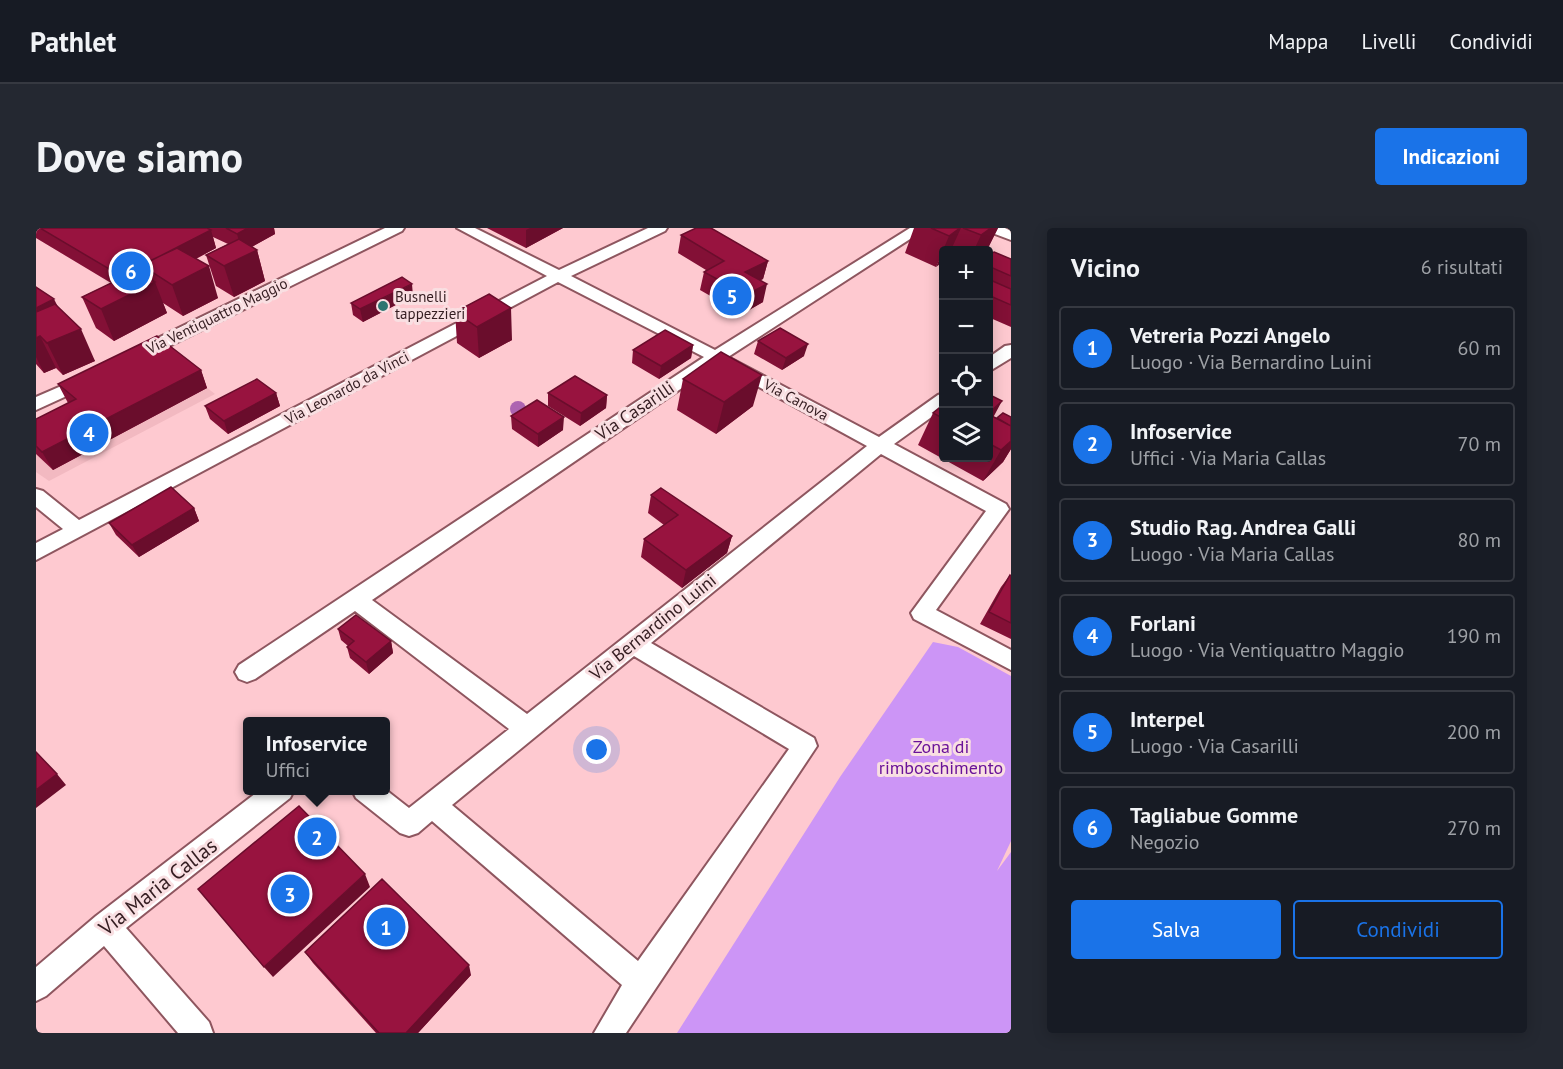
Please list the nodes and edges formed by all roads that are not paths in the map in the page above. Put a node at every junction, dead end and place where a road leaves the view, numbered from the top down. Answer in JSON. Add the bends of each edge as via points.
{"nodes":[{"id":1,"x":397,"y":228,"type":"edge"},
{"id":2,"x":464,"y":228,"type":"edge"},
{"id":3,"x":660,"y":228,"type":"edge"},
{"id":4,"x":920,"y":228,"type":"edge"},
{"id":5,"x":992,"y":228,"type":"edge"},
{"id":6,"x":1011,"y":236,"type":"edge"},
{"id":7,"x":559,"y":276,"type":"junction"},
{"id":8,"x":1011,"y":351,"type":"edge"},
{"id":9,"x":716,"y":357,"type":"junction"},
{"id":10,"x":121,"y":363,"type":"edge"},
{"id":11,"x":993,"y":364,"type":"edge"},
{"id":12,"x":100,"y":373,"type":"edge"},
{"id":13,"x":939,"y":403,"type":"edge"},
{"id":14,"x":36,"y":405,"type":"edge"},
{"id":15,"x":880,"y":445,"type":"junction"},
{"id":16,"x":36,"y":496,"type":"edge"},
{"id":17,"x":1005,"y":508,"type":"edge"},
{"id":18,"x":78,"y":530,"type":"junction"},
{"id":19,"x":36,"y":552,"type":"edge"},
{"id":20,"x":355,"y":599,"type":"junction"},
{"id":21,"x":632,"y":643,"type":"junction"},
{"id":22,"x":1011,"y":661,"type":"edge"},
{"id":23,"x":247,"y":672,"type":"dead end"},
{"id":24,"x":527,"y":728,"type":"junction"},
{"id":25,"x":276,"y":795,"type":"edge"},
{"id":26,"x":371,"y":795,"type":"edge"},
{"id":27,"x":432,"y":805,"type":"junction"},
{"id":28,"x":106,"y":926,"type":"junction"},
{"id":29,"x":641,"y":982,"type":"junction"},
{"id":30,"x":36,"y":986,"type":"edge"},
{"id":31,"x":198,"y":1033,"type":"edge"},
{"id":32,"x":609,"y":1033,"type":"edge"}],
"edges":[{"from":1,"to":10,"type":"street","name":"Via Ventiquattro Maggio"},
{"from":2,"to":7,"type":"street","name":"Via Canova"},
{"from":3,"to":7,"type":"street","name":"Via Leonardo da Vinci"},
{"from":4,"to":9,"type":"street","name":"Via Casarilli"},
{"from":5,"to":6,"type":"street"},
{"from":7,"to":9,"type":"street","name":"Via Canova"},
{"from":7,"to":18,"type":"street","name":"Via Leonardo da Vinci"},
{"from":8,"to":11,"type":"street"},
{"from":9,"to":15,"type":"street","name":"Via Canova"},
{"from":9,"to":20,"type":"street","name":"Via Casarilli"},
{"from":12,"to":14,"type":"street"},
{"from":13,"to":15,"type":"street","name":"Via Bernardino Luini"},
{"from":15,"to":17,"type":"street","name":"Via Canova"},
{"from":15,"to":21,"type":"street","name":"Via Bernardino Luini"},
{"from":16,"to":18,"type":"street"},
{"from":17,"to":22,"type":"street","via":[[922,614]]},
{"from":18,"to":19,"type":"street","name":"Via Leonardo da Vinci"},
{"from":20,"to":23,"type":"street","name":"Via Casarilli"},
{"from":20,"to":24,"type":"street"},
{"from":21,"to":24,"type":"street","name":"Via Bernardino Luini"},
{"from":21,"to":29,"type":"street","via":[[805,746]]},
{"from":24,"to":27,"type":"street","name":"Via Bernardino Luini"},
{"from":25,"to":28,"type":"street","name":"Via Maria Callas"},
{"from":26,"to":27,"type":"street","name":"Via Bernardino Luini","via":[[409,824]]},
{"from":27,"to":29,"type":"street"},
{"from":28,"to":30,"type":"street","name":"Via Maria Callas"},
{"from":28,"to":31,"type":"street"},
{"from":29,"to":32,"type":"street"}]}
